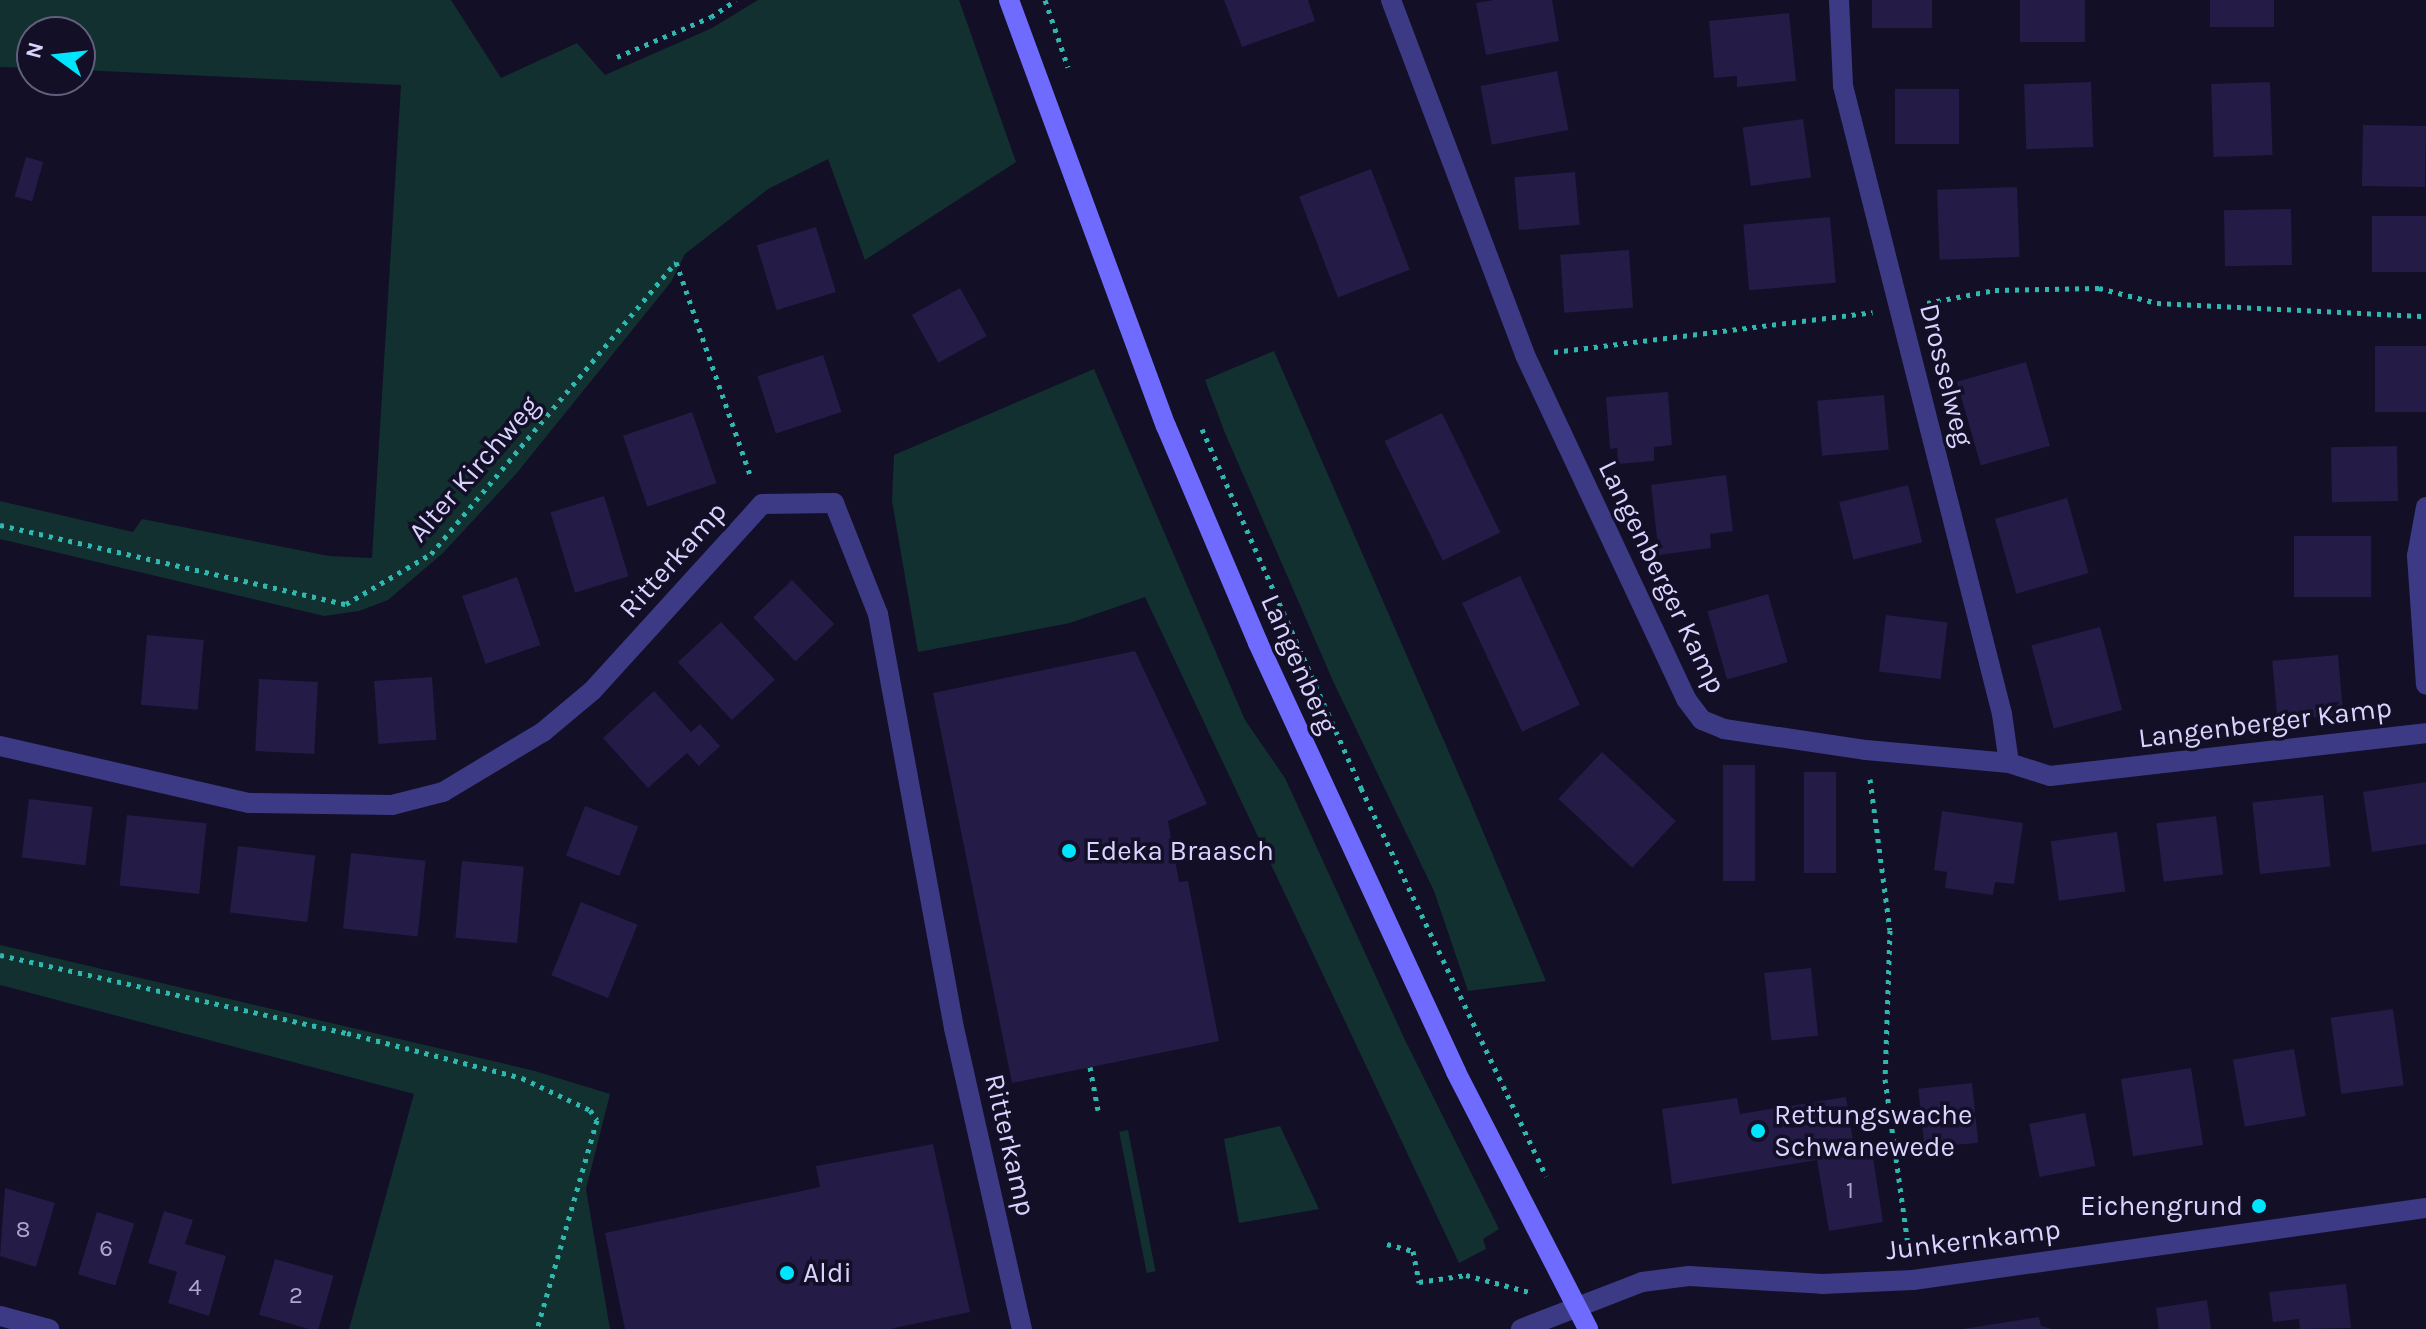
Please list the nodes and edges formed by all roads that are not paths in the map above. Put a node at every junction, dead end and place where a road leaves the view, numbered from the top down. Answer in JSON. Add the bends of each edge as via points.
{"nodes":[{"id":1,"x":1009,"y":0,"type":"edge"},
{"id":2,"x":1391,"y":0,"type":"edge"},
{"id":3,"x":1839,"y":0,"type":"edge"},
{"id":4,"x":2426,"y":507,"type":"edge"},
{"id":5,"x":2426,"y":685,"type":"edge"},
{"id":6,"x":2426,"y":733,"type":"edge"},
{"id":7,"x":0,"y":746,"type":"edge"},
{"id":8,"x":2009,"y":763,"type":"junction"},
{"id":9,"x":2426,"y":1208,"type":"edge"},
{"id":10,"x":1577,"y":1305,"type":"junction"},
{"id":11,"x":0,"y":1316,"type":"edge"},
{"id":12,"x":49,"y":1329,"type":"edge"},
{"id":13,"x":1022,"y":1329,"type":"edge"},
{"id":14,"x":1521,"y":1329,"type":"edge"},
{"id":15,"x":1588,"y":1329,"type":"edge"}],
"edges":[{"from":1,"to":10,"type":"main road","name":"Langenberg","via":[[1166,426],[1258,643],[1456,1072]]},
{"from":2,"to":8,"type":"street","name":"Langenberger Kamp","via":[[1525,355],[1686,699],[1702,720],[1724,729],[1866,750]]},
{"from":3,"to":8,"type":"street","name":"Drosselweg","via":[[1843,86],[2002,714]]},
{"from":4,"to":5,"type":"street","via":[[2417,556]]},
{"from":6,"to":8,"type":"street","name":"Langenberger Kamp","via":[[2050,776]]},
{"from":7,"to":13,"type":"street","name":"Ritterkamp","via":[[249,803],[392,805],[443,792],[543,732],[593,690],[762,504],[834,503],[878,614],[954,1028]]},
{"from":9,"to":10,"type":"street","name":"Junkernkamp","via":[[1913,1280],[1822,1284],[1689,1276],[1642,1282]]},
{"from":10,"to":14,"type":"street","name":"Junkernkamp"},
{"from":10,"to":15,"type":"main road","name":"Langenberg"},
{"from":11,"to":12,"type":"street"}]}
